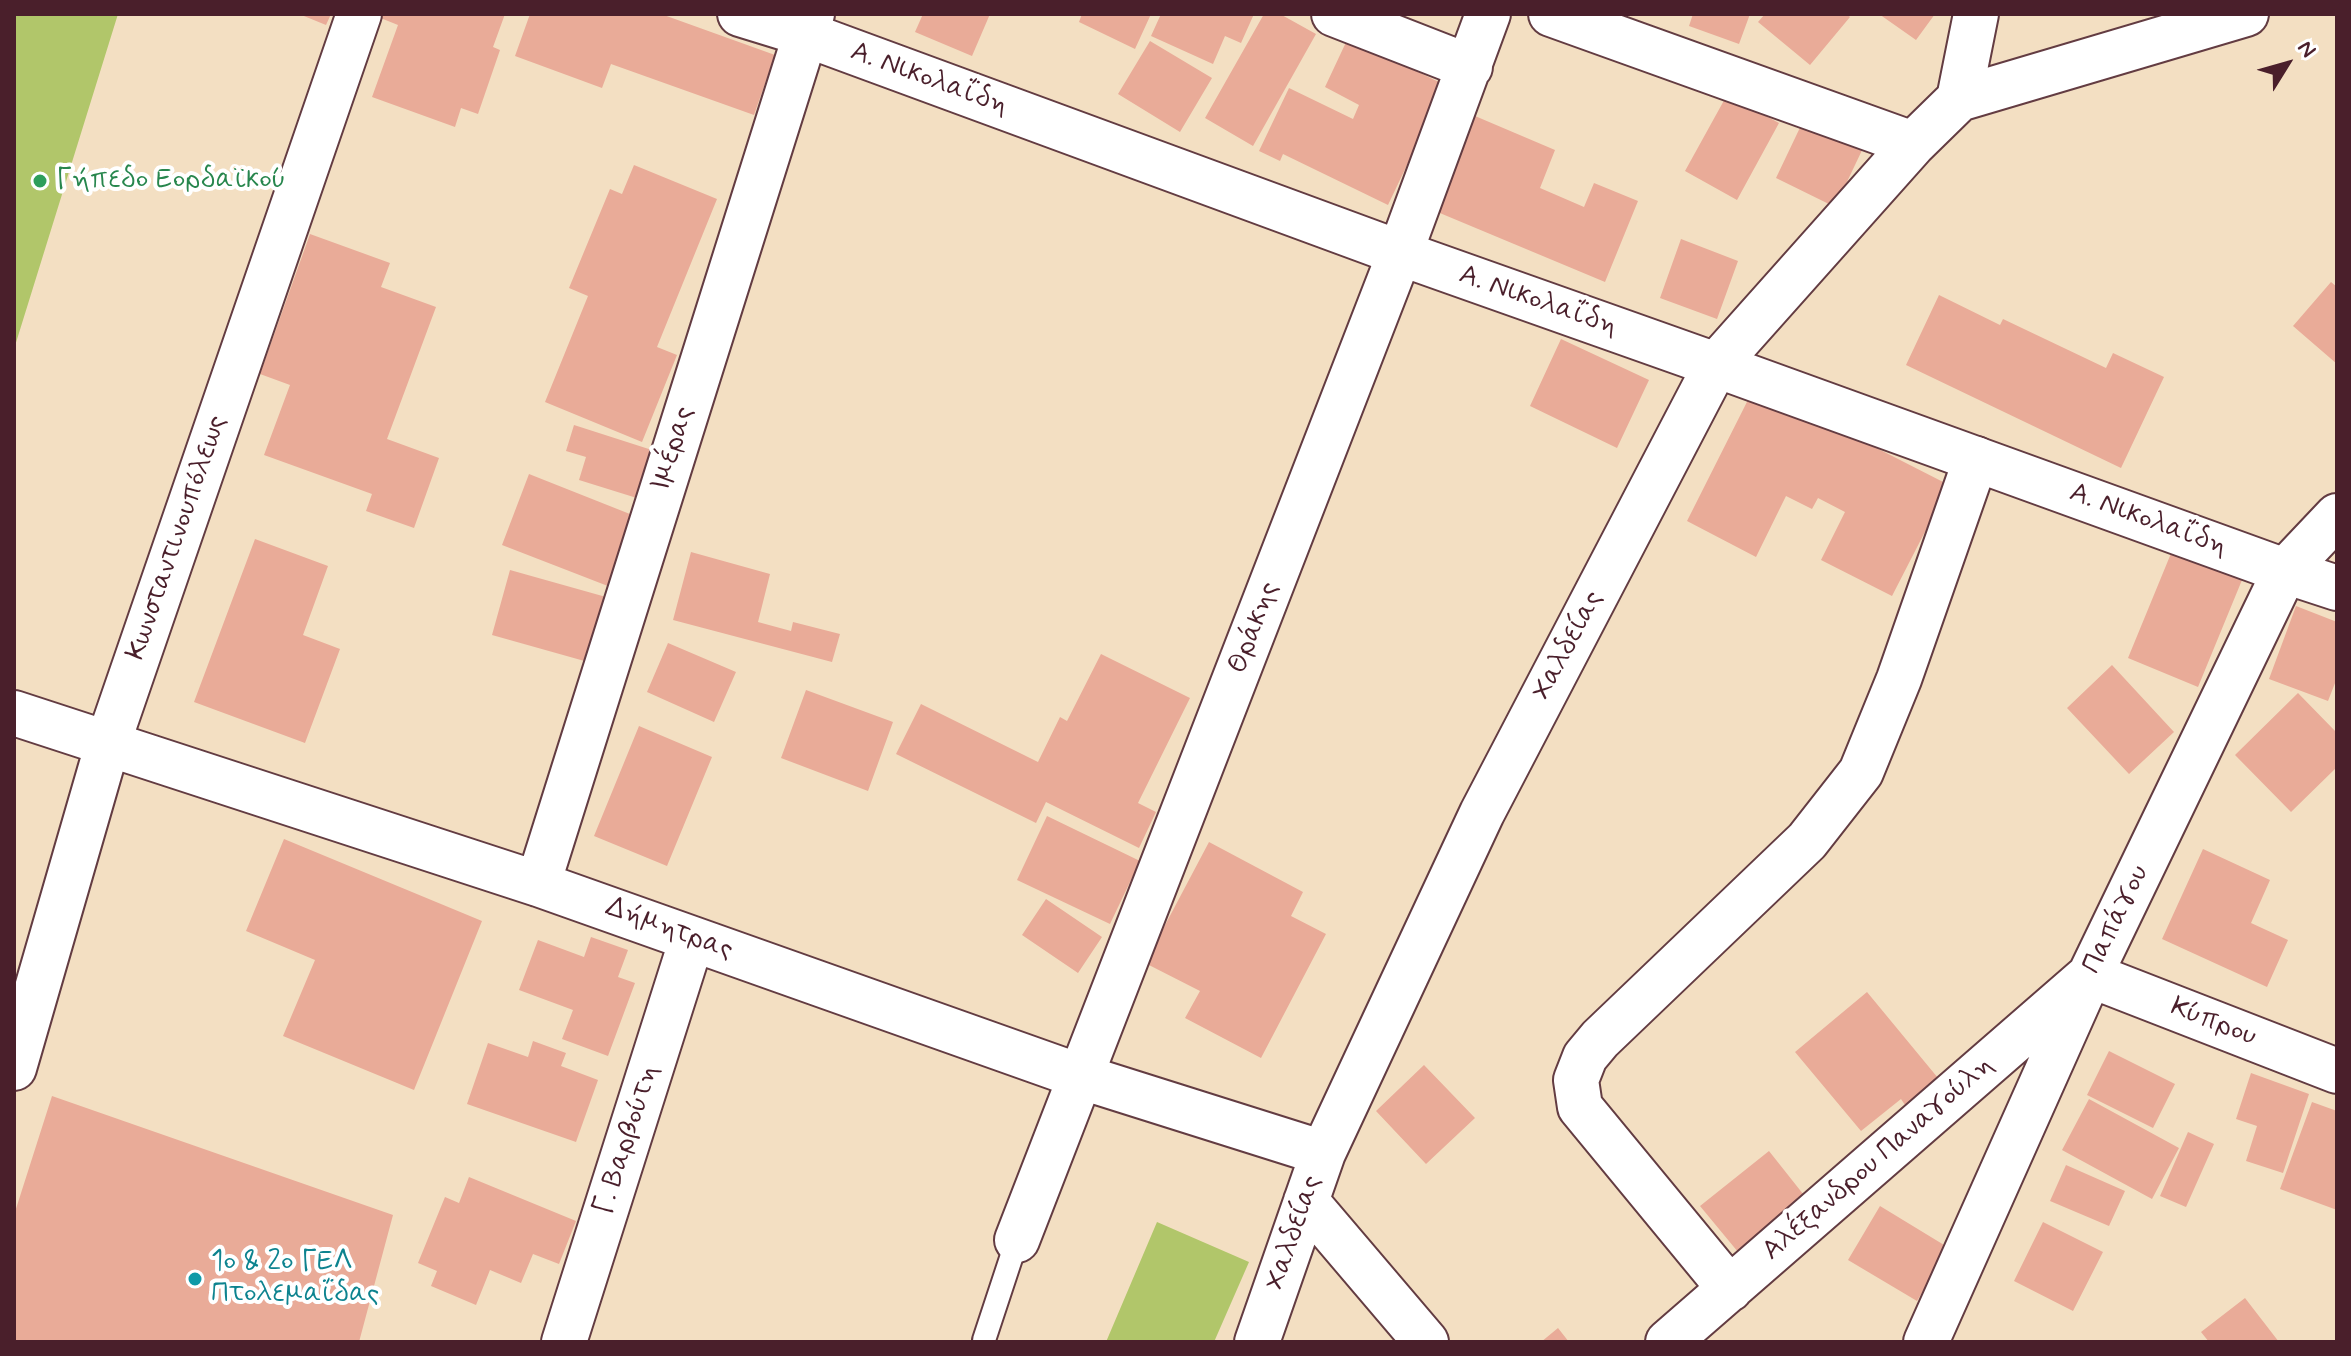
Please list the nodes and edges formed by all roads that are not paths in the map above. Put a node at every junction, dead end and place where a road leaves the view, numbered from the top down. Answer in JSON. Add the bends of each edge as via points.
{"nodes":[{"id":1,"x":359,"y":14,"type":"edge"},
{"id":2,"x":740,"y":14,"type":"edge"},
{"id":3,"x":1334,"y":14,"type":"edge"},
{"id":4,"x":1488,"y":14,"type":"edge"},
{"id":5,"x":1551,"y":14,"type":"edge"},
{"id":6,"x":1976,"y":14,"type":"edge"},
{"id":7,"x":2246,"y":14,"type":"edge"},
{"id":8,"x":808,"y":24,"type":"edge"},
{"id":9,"x":1470,"y":67,"type":"junction"},
{"id":10,"x":1959,"y":99,"type":"junction"},
{"id":11,"x":1913,"y":144,"type":"junction"},
{"id":12,"x":1400,"y":253,"type":"junction"},
{"id":13,"x":1716,"y":365,"type":"junction"},
{"id":14,"x":1976,"y":459,"type":"junction"},
{"id":15,"x":2337,"y":516,"type":"edge"},
{"id":16,"x":2285,"y":571,"type":"junction"},
{"id":17,"x":2337,"y":588,"type":"edge"},
{"id":18,"x":14,"y":713,"type":"edge"},
{"id":19,"x":108,"y":743,"type":"junction"},
{"id":20,"x":538,"y":884,"type":"junction"},
{"id":21,"x":692,"y":939,"type":"junction"},
{"id":22,"x":2090,"y":975,"type":"junction"},
{"id":23,"x":14,"y":1068,"type":"edge"},
{"id":24,"x":2337,"y":1071,"type":"edge"},
{"id":25,"x":1082,"y":1077,"type":"junction"},
{"id":26,"x":1323,"y":1153,"type":"junction"},
{"id":27,"x":1306,"y":1201,"type":"junction"},
{"id":28,"x":1017,"y":1240,"type":"joint"},
{"id":29,"x":1730,"y":1289,"type":"junction"},
{"id":30,"x":984,"y":1340,"type":"dead end"},
{"id":31,"x":564,"y":1342,"type":"edge"},
{"id":32,"x":1257,"y":1342,"type":"edge"},
{"id":33,"x":1426,"y":1342,"type":"edge"},
{"id":34,"x":1668,"y":1342,"type":"edge"},
{"id":35,"x":1926,"y":1342,"type":"edge"}],
"edges":[{"from":1,"to":19,"type":"street","name":"Κωνσταντινουπόλεως"},
{"from":2,"to":8,"type":"street","name":"Α. Νικολαΐδη"},
{"from":3,"to":9,"type":"street"},
{"from":4,"to":9,"type":"street","name":"Θράκης"},
{"from":5,"to":11,"type":"street"},
{"from":6,"to":10,"type":"street"},
{"from":7,"to":10,"type":"street"},
{"from":8,"to":12,"type":"street","name":"Α. Νικολαΐδη"},
{"from":8,"to":20,"type":"street","name":"Ιμέρας"},
{"from":9,"to":12,"type":"street","name":"Θράκης"},
{"from":10,"to":11,"type":"street","name":"Χαλδείας"},
{"from":11,"to":13,"type":"street","name":"Χαλδείας"},
{"from":12,"to":13,"type":"street","name":"Α. Νικολαΐδη"},
{"from":12,"to":25,"type":"street","name":"Θράκης"},
{"from":13,"to":14,"type":"street","name":"Α. Νικολαΐδη"},
{"from":13,"to":26,"type":"street","name":"Χαλδείας","via":[[1482,813]]},
{"from":14,"to":16,"type":"street","name":"Α. Νικολαΐδη"},
{"from":14,"to":29,"type":"street","via":[[1861,772],[1807,841],[1600,1039],[1576,1080],[1580,1107]]},
{"from":15,"to":16,"type":"street","name":"Παπάγου"},
{"from":16,"to":17,"type":"street","name":"Α. Νικολαΐδη"},
{"from":16,"to":22,"type":"street","name":"Παπάγου"},
{"from":18,"to":19,"type":"street","name":"Δήμητρας"},
{"from":19,"to":20,"type":"street","name":"Δήμητρας"},
{"from":19,"to":23,"type":"street","name":"Κωνσταντινουπόλεως"},
{"from":20,"to":21,"type":"street","name":"Δήμητρας"},
{"from":21,"to":25,"type":"street","name":"Δήμητρας"},
{"from":21,"to":31,"type":"street","name":"Γ. Βαρβούτη"},
{"from":22,"to":24,"type":"street","name":"Κύπρου"},
{"from":22,"to":29,"type":"street","name":"Αλέξανδρου Παναγούλη"},
{"from":22,"to":35,"type":"street","name":"Παπάγου"},
{"from":25,"to":26,"type":"street","name":"Δήμητρας"},
{"from":25,"to":28,"type":"street","name":"Θράκης"},
{"from":26,"to":27,"type":"street","name":"Χαλδείας"},
{"from":27,"to":32,"type":"street","name":"Χαλδείας"},
{"from":27,"to":33,"type":"street"},
{"from":28,"to":30,"type":"lane"},
{"from":29,"to":34,"type":"street","name":"Αλέξανδρου Παναγούλη"}]}
